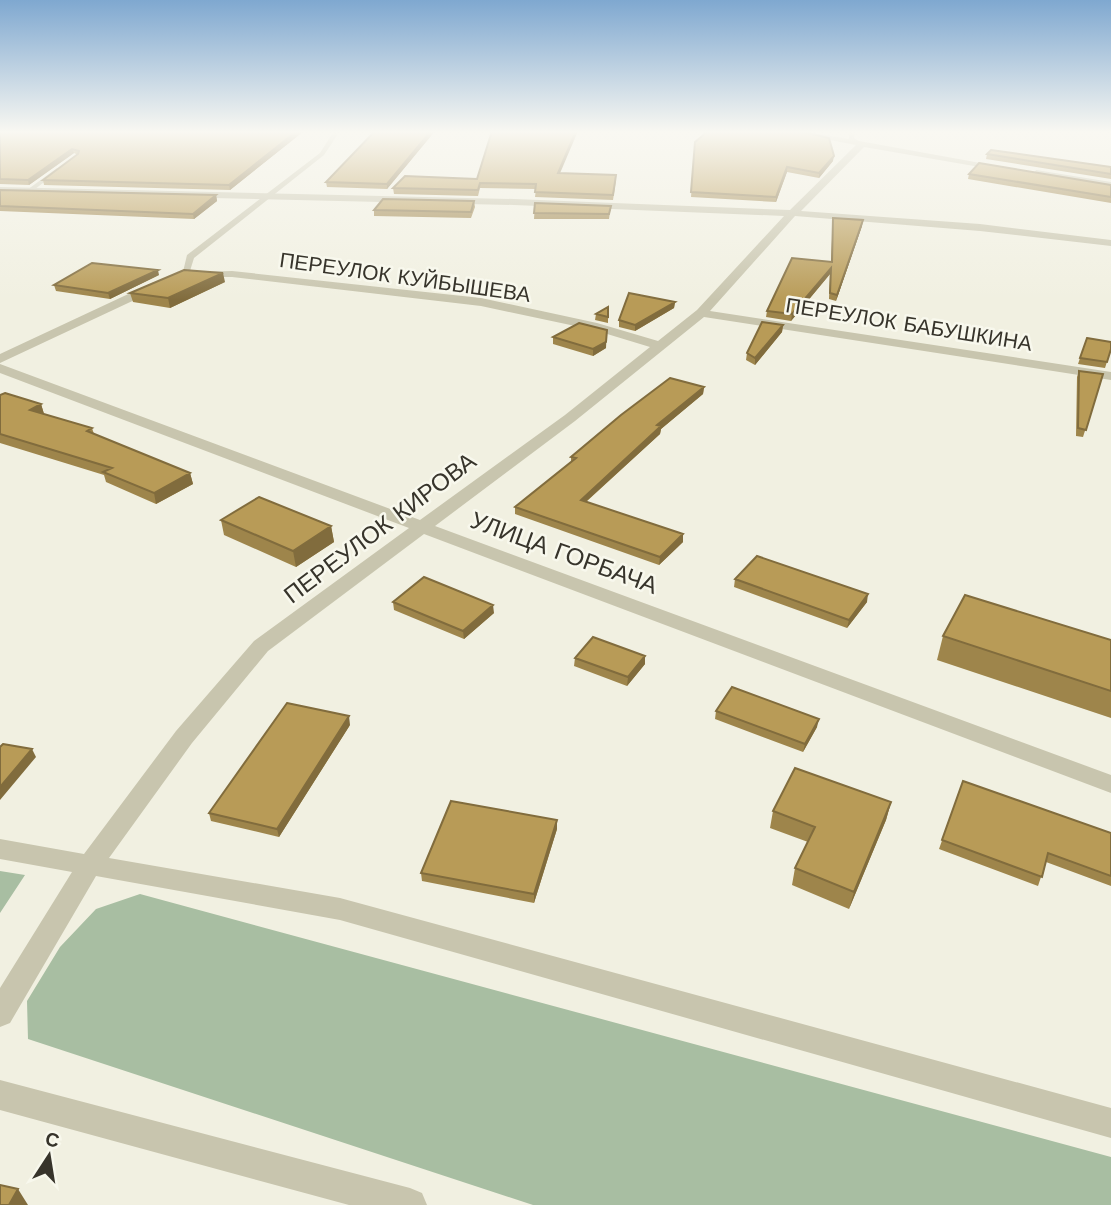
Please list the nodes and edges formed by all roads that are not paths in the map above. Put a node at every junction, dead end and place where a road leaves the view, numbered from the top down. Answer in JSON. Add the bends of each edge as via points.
{"nodes":[{"id":1,"x":34,"y":187,"type":"edge"},
{"id":2,"x":279,"y":187,"type":"edge"},
{"id":3,"x":816,"y":187,"type":"edge"},
{"id":4,"x":0,"y":191,"type":"edge"},
{"id":5,"x":29,"y":191,"type":"junction"},
{"id":6,"x":269,"y":195,"type":"junction"},
{"id":7,"x":796,"y":211,"type":"junction"},
{"id":8,"x":1111,"y":243,"type":"edge"},
{"id":9,"x":174,"y":277,"type":"junction"},
{"id":10,"x":701,"y":313,"type":"junction"},
{"id":11,"x":657,"y":345,"type":"junction"},
{"id":12,"x":0,"y":359,"type":"edge"},
{"id":13,"x":0,"y":368,"type":"edge"},
{"id":14,"x":1111,"y":376,"type":"edge"},
{"id":15,"x":419,"y":528,"type":"junction"},
{"id":16,"x":1111,"y":783,"type":"edge"},
{"id":17,"x":0,"y":849,"type":"edge"},
{"id":18,"x":89,"y":866,"type":"junction"},
{"id":19,"x":0,"y":1014,"type":"edge"},
{"id":20,"x":0,"y":1095,"type":"edge"},
{"id":21,"x":1111,"y":1123,"type":"edge"},
{"id":22,"x":410,"y":1205,"type":"edge"}],
"edges":[{"from":1,"to":5,"type":"lane"},
{"from":2,"to":6,"type":"lane"},
{"from":3,"to":7,"type":"street","name":"ПЕРЕУЛОК КИРОВА"},
{"from":4,"to":5,"type":"street"},
{"from":5,"to":6,"type":"street"},
{"from":6,"to":7,"type":"street"},
{"from":6,"to":9,"type":"lane","via":[[190,257]]},
{"from":7,"to":8,"type":"street","via":[[900,218]]},
{"from":7,"to":10,"type":"street","name":"ПЕРЕУЛОК КИРОВА"},
{"from":9,"to":11,"type":"street","name":"ПЕРЕУЛОК КУЙБЫШЕВА","via":[[232,274],[481,302]]},
{"from":9,"to":12,"type":"street","name":"ПЕРЕУЛОК КУЙБЫШЕВА"},
{"from":10,"to":11,"type":"street","name":"ПЕРЕУЛОК КИРОВА"},
{"from":10,"to":14,"type":"street","name":"ПЕРЕУЛОК БАБУШКИНА"},
{"from":11,"to":15,"type":"street","name":"ПЕРЕУЛОК КИРОВА","via":[[570,418]]},
{"from":13,"to":15,"type":"street","name":"УЛИЦА ГОРБАЧА"},
{"from":15,"to":16,"type":"street","name":"УЛИЦА ГОРБАЧА"},
{"from":15,"to":18,"type":"street","name":"ПЕРЕУЛОК КИРОВА","via":[[261,646],[184,737]]},
{"from":17,"to":18,"type":"street"},
{"from":18,"to":19,"type":"street","name":"ПЕРЕУЛОК КИРОВА"},
{"from":18,"to":21,"type":"street","via":[[340,909]]},
{"from":20,"to":22,"type":"street"}]}
